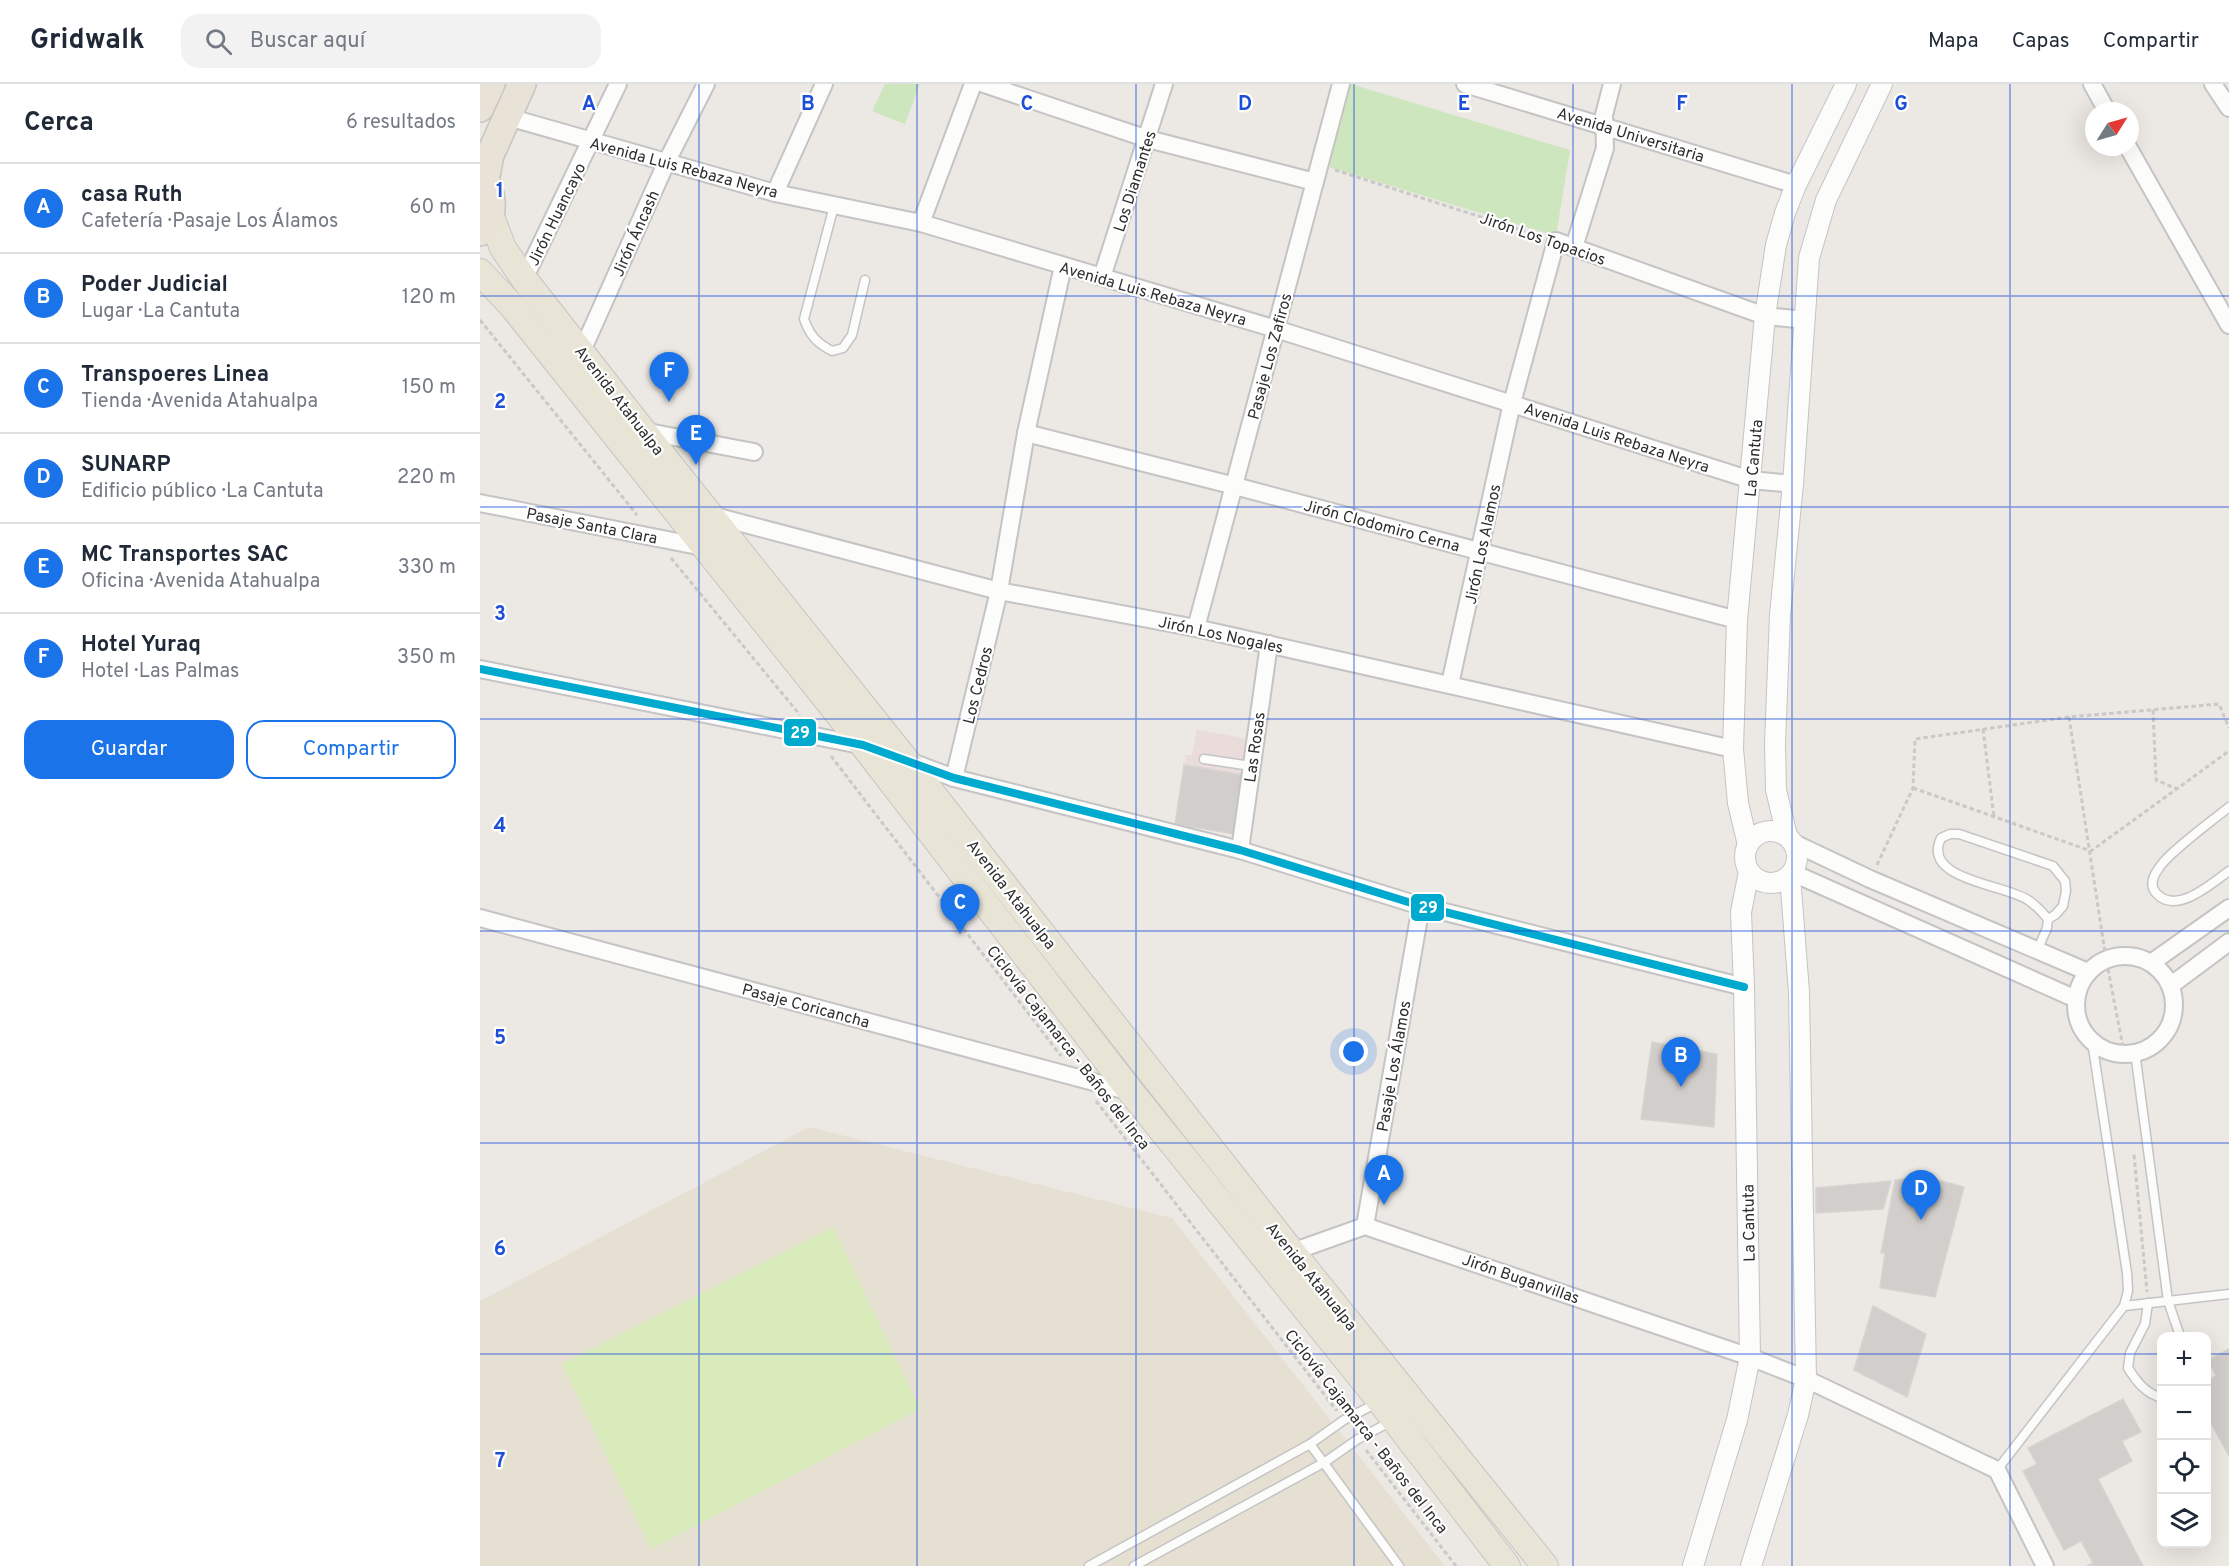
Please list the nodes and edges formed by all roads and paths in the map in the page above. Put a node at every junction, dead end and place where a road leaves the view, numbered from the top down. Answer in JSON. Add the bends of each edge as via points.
{"nodes":[{"id":1,"x":491,"y":84,"type":"edge"},
{"id":2,"x":522,"y":84,"type":"edge"},
{"id":3,"x":618,"y":84,"type":"edge"},
{"id":4,"x":706,"y":84,"type":"edge"},
{"id":5,"x":824,"y":84,"type":"edge"},
{"id":6,"x":973,"y":84,"type":"edge"},
{"id":7,"x":984,"y":84,"type":"edge"},
{"id":8,"x":1164,"y":84,"type":"edge"},
{"id":9,"x":1341,"y":84,"type":"edge"},
{"id":10,"x":1465,"y":84,"type":"edge"},
{"id":11,"x":1612,"y":84,"type":"edge"},
{"id":12,"x":1846,"y":84,"type":"edge"},
{"id":13,"x":1882,"y":84,"type":"edge"},
{"id":14,"x":2092,"y":84,"type":"edge"},
{"id":15,"x":2213,"y":84,"type":"edge"},
{"id":16,"x":2102,"y":102,"type":"edge"},
{"id":17,"x":480,"y":108,"type":"edge"},
{"id":18,"x":2229,"y":108,"type":"edge"},
{"id":19,"x":508,"y":117,"type":"junction"},
{"id":20,"x":1604,"y":126,"type":"junction"},
{"id":21,"x":1148,"y":139,"type":"junction"},
{"id":22,"x":591,"y":142,"type":"junction"},
{"id":23,"x":2133,"y":156,"type":"edge"},
{"id":24,"x":667,"y":161,"type":"junction"},
{"id":25,"x":1320,"y":165,"type":"junction"},
{"id":26,"x":483,"y":178,"type":"edge"},
{"id":27,"x":1315,"y":182,"type":"junction"},
{"id":28,"x":1796,"y":185,"type":"junction"},
{"id":29,"x":775,"y":193,"type":"junction"},
{"id":30,"x":834,"y":206,"type":"junction"},
{"id":31,"x":485,"y":223,"type":"edge"},
{"id":32,"x":921,"y":224,"type":"junction"},
{"id":33,"x":1556,"y":241,"type":"junction"},
{"id":34,"x":1574,"y":247,"type":"junction"},
{"id":35,"x":1063,"y":266,"type":"junction"},
{"id":36,"x":480,"y":273,"type":"edge"},
{"id":37,"x":1102,"y":278,"type":"junction"},
{"id":38,"x":524,"y":279,"type":"junction"},
{"id":39,"x":865,"y":280,"type":"dead end"},
{"id":40,"x":1765,"y":316,"type":"junction"},
{"id":41,"x":480,"y":320,"type":"edge"},
{"id":42,"x":1805,"y":320,"type":"junction"},
{"id":43,"x":2229,"y":325,"type":"edge"},
{"id":44,"x":1276,"y":329,"type":"junction"},
{"id":45,"x":582,"y":351,"type":"junction"},
{"id":46,"x":1512,"y":403,"type":"junction"},
{"id":47,"x":643,"y":431,"type":"junction"},
{"id":48,"x":1026,"y":433,"type":"junction"},
{"id":49,"x":754,"y":452,"type":"dead end"},
{"id":50,"x":1751,"y":480,"type":"junction"},
{"id":51,"x":1793,"y":484,"type":"junction"},
{"id":52,"x":1235,"y":486,"type":"junction"},
{"id":53,"x":480,"y":503,"type":"edge"},
{"id":54,"x":711,"y":515,"type":"junction"},
{"id":55,"x":655,"y":538,"type":"junction"},
{"id":56,"x":703,"y":547,"type":"junction"},
{"id":57,"x":1481,"y":551,"type":"junction"},
{"id":58,"x":999,"y":591,"type":"junction"},
{"id":59,"x":1737,"y":620,"type":"junction"},
{"id":60,"x":1196,"y":628,"type":"junction"},
{"id":61,"x":1269,"y":644,"type":"junction"},
{"id":62,"x":480,"y":669,"type":"edge"},
{"id":63,"x":1450,"y":684,"type":"junction"},
{"id":64,"x":2153,"y":710,"type":"junction"},
{"id":65,"x":2069,"y":717,"type":"junction"},
{"id":66,"x":2229,"y":728,"type":"edge"},
{"id":67,"x":1983,"y":729,"type":"junction"},
{"id":68,"x":816,"y":736,"type":"junction"},
{"id":69,"x":862,"y":745,"type":"junction"},
{"id":70,"x":1732,"y":749,"type":"junction"},
{"id":71,"x":2229,"y":751,"type":"edge"},
{"id":72,"x":1204,"y":759,"type":"dead end"},
{"id":73,"x":906,"y":760,"type":"junction"},
{"id":74,"x":1251,"y":766,"type":"junction"},
{"id":75,"x":954,"y":778,"type":"junction"},
{"id":76,"x":1913,"y":788,"type":"junction"},
{"id":77,"x":2177,"y":789,"type":"junction"},
{"id":78,"x":2229,"y":807,"type":"edge"},
{"id":79,"x":1994,"y":817,"type":"junction"},
{"id":80,"x":1790,"y":840,"type":"junction"},
{"id":81,"x":1748,"y":845,"type":"junction"},
{"id":82,"x":1240,"y":850,"type":"junction"},
{"id":83,"x":2091,"y":851,"type":"junction"},
{"id":84,"x":2229,"y":871,"type":"edge"},
{"id":85,"x":1749,"y":872,"type":"junction"},
{"id":86,"x":1791,"y":875,"type":"junction"},
{"id":87,"x":1870,"y":879,"type":"junction"},
{"id":88,"x":1421,"y":906,"type":"junction"},
{"id":89,"x":2229,"y":908,"type":"edge"},
{"id":90,"x":480,"y":918,"type":"edge"},
{"id":91,"x":2048,"y":920,"type":"junction"},
{"id":92,"x":2229,"y":942,"type":"edge"},
{"id":93,"x":2037,"y":951,"type":"junction"},
{"id":94,"x":2106,"y":959,"type":"junction"},
{"id":95,"x":2151,"y":963,"type":"junction"},
{"id":96,"x":2088,"y":972,"type":"junction"},
{"id":97,"x":2170,"y":986,"type":"junction"},
{"id":98,"x":1744,"y":987,"type":"junction"},
{"id":99,"x":2076,"y":999,"type":"junction"},
{"id":100,"x":2092,"y":1041,"type":"junction"},
{"id":101,"x":2130,"y":1053,"type":"junction"},
{"id":102,"x":1077,"y":1077,"type":"junction"},
{"id":103,"x":1131,"y":1092,"type":"junction"},
{"id":104,"x":2133,"y":1148,"type":"dead end"},
{"id":105,"x":1365,"y":1226,"type":"junction"},
{"id":106,"x":1292,"y":1252,"type":"junction"},
{"id":107,"x":2229,"y":1294,"type":"edge"},
{"id":108,"x":2168,"y":1301,"type":"junction"},
{"id":109,"x":2148,"y":1303,"type":"junction"},
{"id":110,"x":2124,"y":1306,"type":"junction"},
{"id":111,"x":2179,"y":1332,"type":"edge"},
{"id":112,"x":1750,"y":1357,"type":"junction"},
{"id":113,"x":1806,"y":1379,"type":"junction"},
{"id":114,"x":2157,"y":1397,"type":"edge"},
{"id":115,"x":1400,"y":1405,"type":"junction"},
{"id":116,"x":1344,"y":1420,"type":"junction"},
{"id":117,"x":1358,"y":1439,"type":"junction"},
{"id":118,"x":1310,"y":1444,"type":"junction"},
{"id":119,"x":1325,"y":1462,"type":"junction"},
{"id":120,"x":1997,"y":1470,"type":"junction"},
{"id":121,"x":1089,"y":1566,"type":"edge"},
{"id":122,"x":1134,"y":1566,"type":"edge"},
{"id":123,"x":1399,"y":1566,"type":"edge"},
{"id":124,"x":1456,"y":1566,"type":"edge"},
{"id":125,"x":1507,"y":1566,"type":"edge"},
{"id":126,"x":1545,"y":1566,"type":"edge"},
{"id":127,"x":1694,"y":1566,"type":"edge"},
{"id":128,"x":1751,"y":1566,"type":"edge"},
{"id":129,"x":2045,"y":1566,"type":"edge"}],
"edges":[{"from":1,"to":17,"type":"highway"},
{"from":2,"to":19,"type":"highway"},
{"from":3,"to":22,"type":"street","name":"Jirón Huancayo"},
{"from":4,"to":24,"type":"street","name":"Jirón Áncash"},
{"from":5,"to":29,"type":"street"},
{"from":6,"to":32,"type":"street"},
{"from":7,"to":21,"type":"street"},
{"from":8,"to":21,"type":"street","name":"Los Diamantes"},
{"from":9,"to":25,"type":"street","name":"Pasaje Los Zafiros"},
{"from":10,"to":20,"type":"street","name":"Avenida Universitaria"},
{"from":11,"to":20,"type":"street"},
{"from":12,"to":28,"type":"street","name":"La Cantuta"},
{"from":13,"to":42,"type":"street","via":[[1815,231]]},
{"from":14,"to":16,"type":"street"},
{"from":15,"to":18,"type":"street"},
{"from":19,"to":22,"type":"street","name":"Avenida Luis Rebaza Neyra"},
{"from":19,"to":26,"type":"highway","via":[[489,155]]},
{"from":20,"to":28,"type":"street","name":"Avenida Universitaria"},
{"from":20,"to":34,"type":"street","via":[[1605,148]]},
{"from":21,"to":27,"type":"street"},
{"from":21,"to":37,"type":"street","name":"Los Diamantes"},
{"from":22,"to":24,"type":"street","name":"Avenida Luis Rebaza Neyra"},
{"from":22,"to":38,"type":"street","name":"Jirón Huancayo"},
{"from":23,"to":43,"type":"street"},
{"from":24,"to":29,"type":"street","name":"Avenida Luis Rebaza Neyra"},
{"from":24,"to":45,"type":"street","name":"Jirón Áncash"},
{"from":25,"to":27,"type":"street","name":"Pasaje Los Zafiros"},
{"from":25,"to":33,"type":"path","name":"Jirón Los Topacios"},
{"from":26,"to":31,"type":"highway","via":[[492,203]]},
{"from":27,"to":44,"type":"street","name":"Pasaje Los Zafiros"},
{"from":28,"to":40,"type":"street","name":"La Cantuta","via":[[1776,245]]},
{"from":29,"to":30,"type":"street","name":"Avenida Luis Rebaza Neyra"},
{"from":30,"to":32,"type":"street","name":"Avenida Luis Rebaza Neyra"},
{"from":30,"to":39,"type":"lane","via":[[804,319],[808,333],[817,343],[832,351],[843,348],[852,334]]},
{"from":31,"to":38,"type":"main road","name":"Avenida Atahualpa"},
{"from":32,"to":35,"type":"street","name":"Avenida Luis Rebaza Neyra"},
{"from":33,"to":34,"type":"street","name":"Jirón Los Topacios"},
{"from":33,"to":46,"type":"street","name":"Jirón Los Alamos"},
{"from":34,"to":40,"type":"street","name":"Jirón Los Topacios"},
{"from":35,"to":37,"type":"street","name":"Avenida Luis Rebaza Neyra"},
{"from":35,"to":48,"type":"street","name":"Los Cedros"},
{"from":36,"to":56,"type":"main road","name":"Avenida Atahualpa","via":[[513,307]]},
{"from":37,"to":44,"type":"street","name":"Avenida Luis Rebaza Neyra"},
{"from":38,"to":45,"type":"main road","name":"Avenida Atahualpa"},
{"from":40,"to":42,"type":"street","name":"Jirón Los Topacios"},
{"from":40,"to":50,"type":"street","name":"La Cantuta"},
{"from":41,"to":55,"type":"path","name":"Ciclovía Cajamarca - Baños del Inca"},
{"from":42,"to":51,"type":"street"},
{"from":44,"to":46,"type":"street","name":"Avenida Luis Rebaza Neyra"},
{"from":44,"to":52,"type":"street","name":"Pasaje Los Zafiros"},
{"from":45,"to":47,"type":"main road","name":"Avenida Atahualpa"},
{"from":46,"to":50,"type":"street","name":"Avenida Luis Rebaza Neyra"},
{"from":46,"to":57,"type":"street","name":"Jirón Los Alamos"},
{"from":47,"to":49,"type":"street"},
{"from":47,"to":54,"type":"main road","name":"Avenida Atahualpa"},
{"from":48,"to":52,"type":"street","name":"Jirón Clodomiro Cerna"},
{"from":48,"to":58,"type":"street","name":"Los Cedros"},
{"from":50,"to":51,"type":"street","name":"Avenida Luis Rebaza Neyra"},
{"from":50,"to":59,"type":"street","name":"La Cantuta"},
{"from":51,"to":80,"type":"street","via":[[1780,615],[1775,744],[1776,790]]},
{"from":52,"to":57,"type":"street","name":"Jirón Clodomiro Cerna"},
{"from":52,"to":60,"type":"street","name":"Pasaje Los Zafiros"},
{"from":53,"to":55,"type":"street","name":"Pasaje Santa Clara"},
{"from":54,"to":58,"type":"street","name":"Jirón Los Nogales"},
{"from":54,"to":73,"type":"main road","name":"Avenida Atahualpa"},
{"from":55,"to":56,"type":"street","name":"Pasaje Santa Clara"},
{"from":55,"to":68,"type":"path","name":"Ciclovía Cajamarca - Baños del Inca"},
{"from":56,"to":69,"type":"main road","name":"Avenida Atahualpa"},
{"from":57,"to":59,"type":"street","name":"Jirón Clodomiro Cerna"},
{"from":57,"to":63,"type":"street","name":"Jirón Los Alamos"},
{"from":58,"to":60,"type":"street","name":"Jirón Los Nogales"},
{"from":58,"to":75,"type":"street","name":"Los Cedros"},
{"from":59,"to":70,"type":"street","name":"La Cantuta"},
{"from":60,"to":61,"type":"street","name":"Jirón Los Nogales"},
{"from":61,"to":63,"type":"street","name":"Jirón Los Nogales"},
{"from":61,"to":74,"type":"street","name":"Las Rosas"},
{"from":62,"to":68,"type":"street"},
{"from":63,"to":70,"type":"street","name":"Jirón Los Nogales"},
{"from":64,"to":65,"type":"path"},
{"from":64,"to":66,"type":"path","via":[[2219,704]]},
{"from":64,"to":77,"type":"path","via":[[2156,780]]},
{"from":65,"to":67,"type":"path"},
{"from":65,"to":83,"type":"path"},
{"from":67,"to":76,"type":"path","via":[[1915,739]]},
{"from":67,"to":79,"type":"path"},
{"from":68,"to":69,"type":"street"},
{"from":68,"to":102,"type":"path","name":"Ciclovía Cajamarca - Baños del Inca"},
{"from":69,"to":73,"type":"street"},
{"from":69,"to":103,"type":"main road","name":"Avenida Atahualpa"},
{"from":70,"to":81,"type":"street","name":"La Cantuta"},
{"from":71,"to":77,"type":"path"},
{"from":72,"to":74,"type":"lane"},
{"from":73,"to":75,"type":"street"},
{"from":73,"to":106,"type":"main road","name":"Avenida Atahualpa"},
{"from":74,"to":82,"type":"street","name":"Las Rosas"},
{"from":75,"to":82,"type":"street"},
{"from":76,"to":79,"type":"path"},
{"from":76,"to":87,"type":"path"},
{"from":77,"to":83,"type":"path"},
{"from":78,"to":84,"type":"lane","via":[[2162,863],[2152,880],[2153,890],[2160,897],[2181,900],[2195,896]]},
{"from":79,"to":83,"type":"path"},
{"from":80,"to":81,"type":"street","via":[[1778,832],[1761,833]]},
{"from":80,"to":86,"type":"street","via":[[1798,855]]},
{"from":80,"to":87,"type":"street"},
{"from":81,"to":85,"type":"street","name":"La Cantuta","via":[[1745,854]]},
{"from":82,"to":88,"type":"street"},
{"from":83,"to":94,"type":"path"},
{"from":85,"to":86,"type":"street","via":[[1756,879],[1773,884]]},
{"from":85,"to":98,"type":"street","name":"La Cantuta","via":[[1741,912]]},
{"from":86,"to":99,"type":"street"},
{"from":86,"to":113,"type":"street","via":[[1800,992]]},
{"from":87,"to":93,"type":"street"},
{"from":88,"to":98,"type":"street"},
{"from":88,"to":105,"type":"street","name":"Pasaje Los Álamos"},
{"from":89,"to":95,"type":"street"},
{"from":90,"to":102,"type":"street","name":"Pasaje Coricancha"},
{"from":91,"to":91,"type":"lane","via":[[2028,900],[1953,873],[1942,865],[1937,855],[1941,838],[1959,834],[2054,866],[2065,881],[2066,891],[2063,906]]},
{"from":91,"to":93,"type":"lane"},
{"from":92,"to":97,"type":"street"},
{"from":93,"to":96,"type":"street"},
{"from":94,"to":95,"type":"street","via":[[2129,956]]},
{"from":94,"to":96,"type":"street"},
{"from":94,"to":101,"type":"path"},
{"from":95,"to":97,"type":"street"},
{"from":96,"to":99,"type":"street"},
{"from":97,"to":101,"type":"street","via":[[2174,1005],[2170,1024],[2156,1042]]},
{"from":98,"to":112,"type":"street","name":"La Cantuta"},
{"from":99,"to":100,"type":"street","via":[[2079,1022]]},
{"from":100,"to":101,"type":"street"},
{"from":100,"to":110,"type":"lane","via":[[2127,1273]]},
{"from":101,"to":108,"type":"lane"},
{"from":102,"to":103,"type":"street","name":"Pasaje Coricancha"},
{"from":102,"to":116,"type":"path","name":"Ciclovía Cajamarca - Baños del Inca"},
{"from":103,"to":115,"type":"main road","name":"Avenida Atahualpa"},
{"from":104,"to":109,"type":"path"},
{"from":105,"to":106,"type":"street"},
{"from":105,"to":112,"type":"street","name":"Jirón Buganvillas"},
{"from":106,"to":115,"type":"main road","name":"Avenida Atahualpa"},
{"from":107,"to":108,"type":"lane"},
{"from":108,"to":109,"type":"lane"},
{"from":108,"to":111,"type":"lane"},
{"from":109,"to":110,"type":"lane"},
{"from":109,"to":114,"type":"lane","via":[[2145,1324],[2130,1353],[2128,1368],[2139,1384]]},
{"from":110,"to":120,"type":"lane"},
{"from":112,"to":113,"type":"street","name":"Jirón Buganvillas"},
{"from":112,"to":127,"type":"street","name":"La Cantuta","via":[[1737,1420]]},
{"from":113,"to":120,"type":"street","name":"Jirón Buganvillas"},
{"from":113,"to":128,"type":"street"},
{"from":115,"to":116,"type":"lane"},
{"from":115,"to":117,"type":"lane"},
{"from":115,"to":125,"type":"main road","name":"Avenida Atahualpa"},
{"from":115,"to":126,"type":"main road","name":"Avenida Atahualpa"},
{"from":116,"to":118,"type":"lane"},
{"from":117,"to":119,"type":"lane"},
{"from":117,"to":124,"type":"path","name":"Ciclovía Cajamarca - Baños del Inca"},
{"from":118,"to":119,"type":"lane"},
{"from":118,"to":121,"type":"lane"},
{"from":119,"to":122,"type":"lane"},
{"from":119,"to":123,"type":"lane"},
{"from":120,"to":129,"type":"street"}]}
